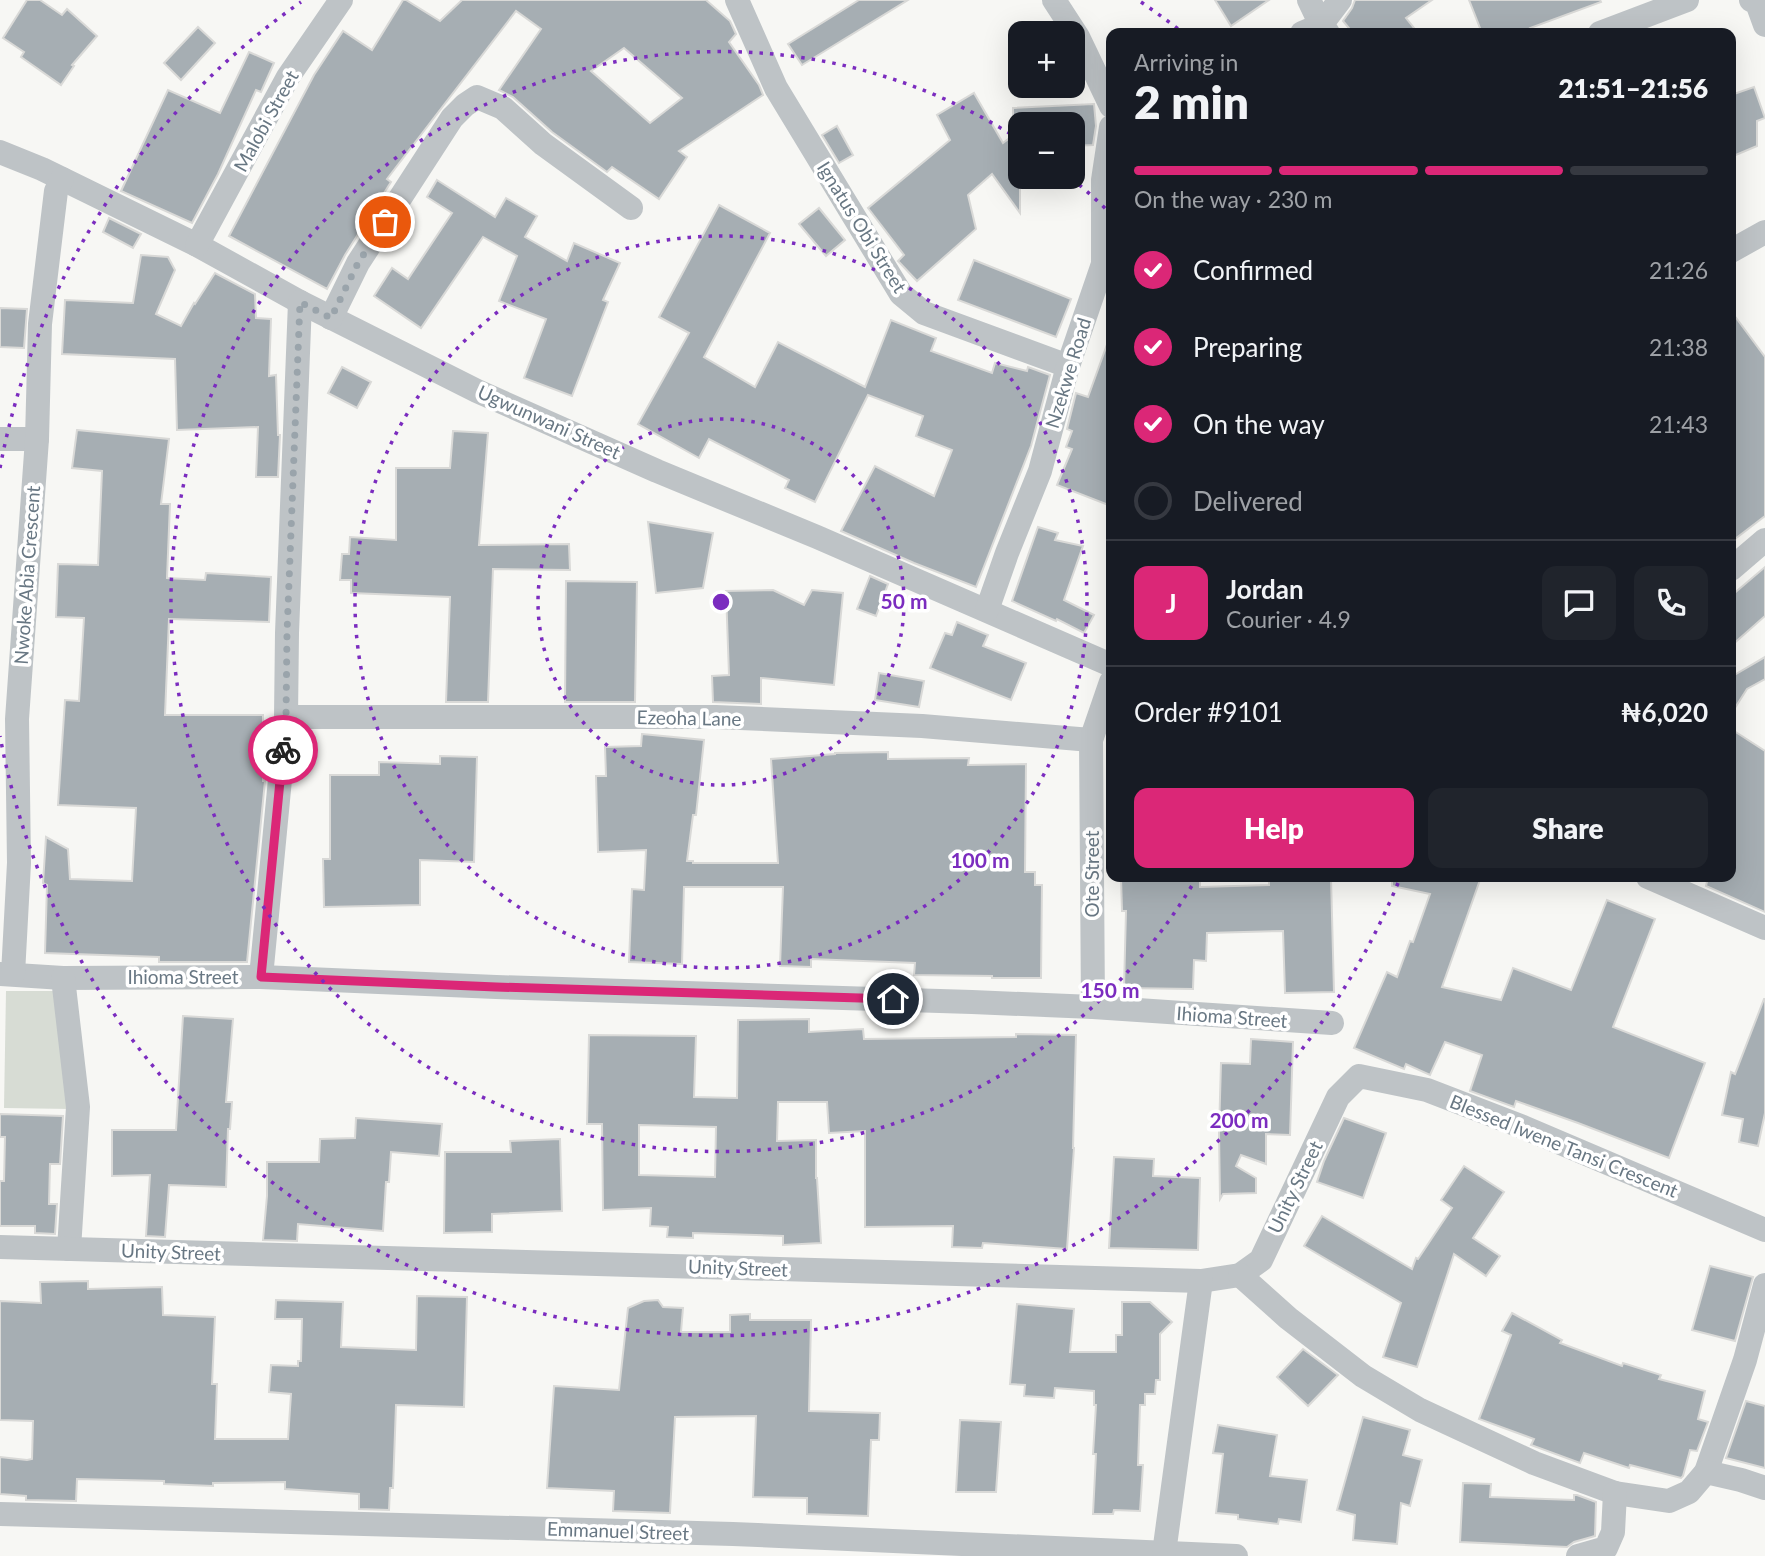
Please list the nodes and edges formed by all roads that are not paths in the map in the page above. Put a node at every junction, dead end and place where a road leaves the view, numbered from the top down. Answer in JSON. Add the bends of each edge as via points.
{"nodes":[{"id":1,"x":341,"y":0,"type":"edge"},
{"id":2,"x":737,"y":0,"type":"edge"},
{"id":3,"x":1054,"y":0,"type":"edge"},
{"id":4,"x":1309,"y":0,"type":"edge"},
{"id":5,"x":1340,"y":0,"type":"edge"},
{"id":6,"x":1687,"y":0,"type":"edge"},
{"id":7,"x":1751,"y":0,"type":"edge"},
{"id":8,"x":1765,"y":25,"type":"edge"},
{"id":9,"x":1316,"y":28,"type":"edge"},
{"id":10,"x":1319,"y":28,"type":"edge"},
{"id":11,"x":1613,"y":28,"type":"edge"},
{"id":12,"x":1106,"y":96,"type":"edge"},
{"id":13,"x":0,"y":152,"type":"edge"},
{"id":14,"x":1106,"y":160,"type":"edge"},
{"id":15,"x":62,"y":178,"type":"junction"},
{"id":16,"x":631,"y":208,"type":"dead end"},
{"id":17,"x":1765,"y":232,"type":"edge"},
{"id":18,"x":1106,"y":244,"type":"edge"},
{"id":19,"x":197,"y":246,"type":"junction"},
{"id":20,"x":1736,"y":248,"type":"edge"},
{"id":21,"x":1106,"y":268,"type":"edge"},
{"id":22,"x":300,"y":302,"type":"junction"},
{"id":23,"x":331,"y":318,"type":"junction"},
{"id":24,"x":1068,"y":366,"type":"junction"},
{"id":25,"x":0,"y":439,"type":"edge"},
{"id":26,"x":37,"y":439,"type":"junction"},
{"id":27,"x":1765,"y":540,"type":"edge"},
{"id":28,"x":1736,"y":565,"type":"edge"},
{"id":29,"x":987,"y":610,"type":"junction"},
{"id":30,"x":1106,"y":663,"type":"edge"},
{"id":31,"x":1106,"y":696,"type":"edge"},
{"id":32,"x":286,"y":717,"type":"junction"},
{"id":33,"x":8,"y":718,"type":"edge"},
{"id":34,"x":1091,"y":740,"type":"junction"},
{"id":35,"x":1659,"y":882,"type":"edge"},
{"id":36,"x":1765,"y":928,"type":"edge"},
{"id":37,"x":6,"y":974,"type":"edge"},
{"id":38,"x":261,"y":977,"type":"junction"},
{"id":39,"x":63,"y":978,"type":"junction"},
{"id":40,"x":1093,"y":1007,"type":"junction"},
{"id":41,"x":1332,"y":1023,"type":"dead end"},
{"id":42,"x":1359,"y":1076,"type":"joint"},
{"id":43,"x":1765,"y":1230,"type":"edge"},
{"id":44,"x":0,"y":1247,"type":"edge"},
{"id":45,"x":69,"y":1249,"type":"junction"},
{"id":46,"x":1240,"y":1275,"type":"junction"},
{"id":47,"x":1201,"y":1281,"type":"junction"},
{"id":48,"x":1765,"y":1285,"type":"edge"},
{"id":49,"x":1706,"y":1472,"type":"junction"},
{"id":50,"x":1765,"y":1489,"type":"edge"},
{"id":51,"x":1615,"y":1493,"type":"junction"},
{"id":52,"x":0,"y":1514,"type":"edge"},
{"id":53,"x":1164,"y":1553,"type":"junction"},
{"id":54,"x":1236,"y":1556,"type":"edge"},
{"id":55,"x":1578,"y":1556,"type":"edge"}],
"edges":[{"from":1,"to":19,"type":"street","name":"Malobi Street","via":[[288,77]]},
{"from":2,"to":24,"type":"street","name":"Ignatus Obi Street","via":[[776,88],[901,294],[924,313]]},
{"from":3,"to":12,"type":"street"},
{"from":4,"to":9,"type":"street"},
{"from":5,"to":10,"type":"street"},
{"from":6,"to":11,"type":"street"},
{"from":7,"to":8,"type":"street","via":[[1757,3]]},
{"from":13,"to":15,"type":"street","name":"Ugwunwani Street"},
{"from":14,"to":18,"type":"street","name":"Nzekwe Road"},
{"from":15,"to":19,"type":"street","name":"Ugwunwani Street"},
{"from":15,"to":26,"type":"street","name":"Nwoke Abia Crescent","via":[[56,191],[40,324]]},
{"from":16,"to":23,"type":"street","via":[[543,144],[503,108],[477,97],[452,118],[358,263]]},
{"from":17,"to":20,"type":"street"},
{"from":19,"to":22,"type":"street","name":"Ugwunwani Street"},
{"from":21,"to":24,"type":"street","name":"Nzekwe Road"},
{"from":22,"to":23,"type":"street","name":"Ugwunwani Street"},
{"from":22,"to":32,"type":"street"},
{"from":23,"to":29,"type":"street","name":"Ugwunwani Street","via":[[597,445]]},
{"from":24,"to":29,"type":"street","name":"Nzekwe Road","via":[[1040,471]]},
{"from":25,"to":26,"type":"street"},
{"from":26,"to":33,"type":"street","name":"Nwoke Abia Crescent"},
{"from":27,"to":28,"type":"street"},
{"from":29,"to":30,"type":"street","name":"Ugwunwani Street"},
{"from":31,"to":34,"type":"street","name":"Ote Street"},
{"from":32,"to":34,"type":"street","name":"Ezeoha Lane","via":[[716,717],[922,726]]},
{"from":32,"to":38,"type":"street"},
{"from":33,"to":37,"type":"street","name":"Nwoke Abia Crescent","via":[[19,863]]},
{"from":34,"to":40,"type":"street","name":"Ote Street"},
{"from":35,"to":36,"type":"street"},
{"from":37,"to":39,"type":"street","name":"Ihioma Street"},
{"from":38,"to":39,"type":"street","name":"Ihioma Street"},
{"from":38,"to":40,"type":"street","name":"Ihioma Street"},
{"from":39,"to":45,"type":"street","via":[[78,1107]]},
{"from":40,"to":41,"type":"street","name":"Ihioma Street"},
{"from":42,"to":43,"type":"street","name":"Blessed Iwene Tansi Crescent","via":[[1427,1090],[1523,1126]]},
{"from":42,"to":46,"type":"street","name":"Unity Street","via":[[1338,1097],[1261,1260]]},
{"from":44,"to":45,"type":"street","name":"Unity Street"},
{"from":45,"to":47,"type":"street","name":"Unity Street"},
{"from":46,"to":47,"type":"street","name":"Unity Street"},
{"from":46,"to":51,"type":"street","via":[[1363,1376],[1420,1410],[1534,1463]]},
{"from":47,"to":53,"type":"street"},
{"from":48,"to":49,"type":"street"},
{"from":49,"to":50,"type":"street"},
{"from":49,"to":51,"type":"street","via":[[1689,1492],[1669,1501]]},
{"from":51,"to":55,"type":"street","via":[[1613,1532],[1605,1548]]},
{"from":52,"to":53,"type":"street","name":"Emmanuel Street","via":[[733,1534]]},
{"from":53,"to":54,"type":"street","name":"Emmanuel Street"}]}
